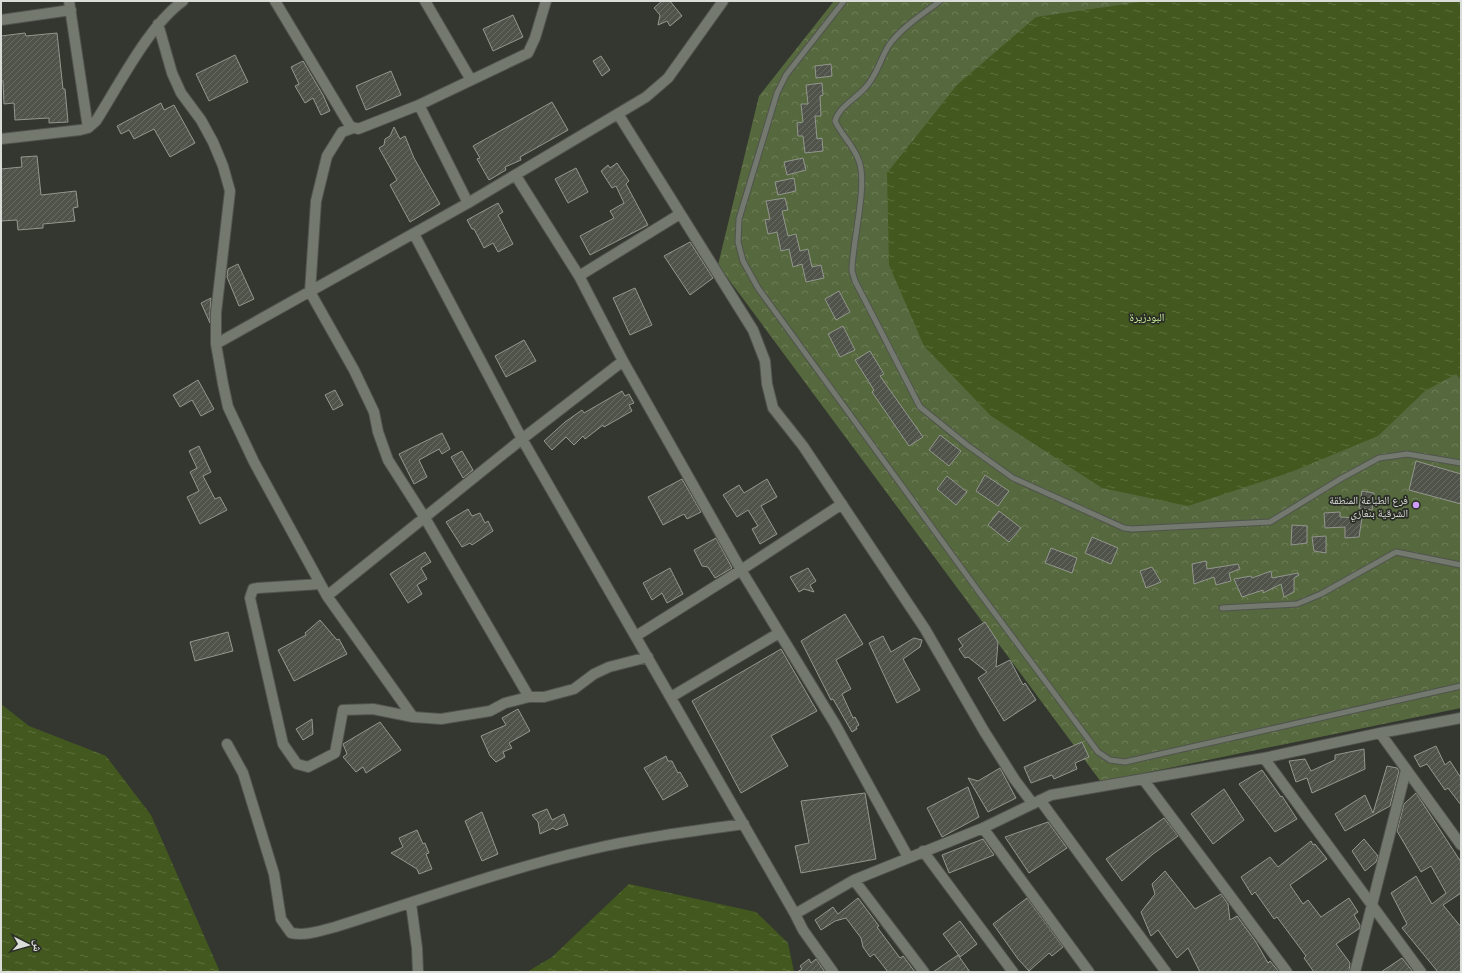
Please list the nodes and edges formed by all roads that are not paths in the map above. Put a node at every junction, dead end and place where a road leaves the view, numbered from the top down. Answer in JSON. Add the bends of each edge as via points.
{"nodes":[{"id":1,"x":183,"y":1,"type":"edge"},
{"id":2,"x":275,"y":1,"type":"edge"},
{"id":3,"x":425,"y":1,"type":"edge"},
{"id":4,"x":546,"y":1,"type":"edge"},
{"id":5,"x":723,"y":1,"type":"edge"},
{"id":6,"x":844,"y":1,"type":"edge"},
{"id":7,"x":940,"y":1,"type":"edge"},
{"id":8,"x":70,"y":5,"type":"edge"},
{"id":9,"x":1,"y":20,"type":"edge"},
{"id":10,"x":158,"y":24,"type":"junction"},
{"id":11,"x":471,"y":80,"type":"junction"},
{"id":12,"x":419,"y":105,"type":"junction"},
{"id":13,"x":618,"y":114,"type":"junction"},
{"id":14,"x":88,"y":128,"type":"junction"},
{"id":15,"x":353,"y":128,"type":"junction"},
{"id":16,"x":1,"y":139,"type":"edge"},
{"id":17,"x":516,"y":176,"type":"junction"},
{"id":18,"x":468,"y":203,"type":"junction"},
{"id":19,"x":680,"y":214,"type":"junction"},
{"id":20,"x":414,"y":234,"type":"junction"},
{"id":21,"x":579,"y":276,"type":"junction"},
{"id":22,"x":310,"y":292,"type":"junction"},
{"id":23,"x":216,"y":344,"type":"junction"},
{"id":24,"x":623,"y":361,"type":"junction"},
{"id":25,"x":522,"y":439,"type":"junction"},
{"id":26,"x":1461,"y":463,"type":"edge"},
{"id":27,"x":842,"y":504,"type":"junction"},
{"id":28,"x":425,"y":518,"type":"junction"},
{"id":29,"x":1461,"y":564,"type":"edge"},
{"id":30,"x":741,"y":570,"type":"junction"},
{"id":31,"x":320,"y":584,"type":"junction"},
{"id":32,"x":327,"y":596,"type":"junction"},
{"id":33,"x":1222,"y":608,"type":"dead end"},
{"id":34,"x":779,"y":633,"type":"junction"},
{"id":35,"x":636,"y":636,"type":"junction"},
{"id":36,"x":648,"y":657,"type":"junction"},
{"id":37,"x":1461,"y":686,"type":"edge"},
{"id":38,"x":529,"y":697,"type":"junction"},
{"id":39,"x":671,"y":698,"type":"junction"},
{"id":40,"x":413,"y":717,"type":"junction"},
{"id":41,"x":1461,"y":718,"type":"edge"},
{"id":42,"x":1380,"y":733,"type":"junction"},
{"id":43,"x":227,"y":744,"type":"dead end"},
{"id":44,"x":1264,"y":758,"type":"junction"},
{"id":45,"x":1406,"y":770,"type":"junction"},
{"id":46,"x":1143,"y":779,"type":"junction"},
{"id":47,"x":1037,"y":802,"type":"junction"},
{"id":48,"x":744,"y":824,"type":"junction"},
{"id":49,"x":983,"y":828,"type":"junction"},
{"id":50,"x":1461,"y":845,"type":"edge"},
{"id":51,"x":923,"y":851,"type":"junction"},
{"id":52,"x":908,"y":857,"type":"junction"},
{"id":53,"x":854,"y":880,"type":"junction"},
{"id":54,"x":411,"y":904,"type":"junction"},
{"id":55,"x":1371,"y":905,"type":"junction"},
{"id":56,"x":795,"y":914,"type":"junction"},
{"id":57,"x":418,"y":972,"type":"edge"},
{"id":58,"x":833,"y":972,"type":"edge"},
{"id":59,"x":924,"y":972,"type":"edge"},
{"id":60,"x":1012,"y":972,"type":"edge"},
{"id":61,"x":1089,"y":972,"type":"edge"},
{"id":62,"x":1166,"y":972,"type":"edge"},
{"id":63,"x":1287,"y":972,"type":"edge"},
{"id":64,"x":1355,"y":972,"type":"edge"},
{"id":65,"x":1421,"y":972,"type":"edge"}],
"edges":[{"from":1,"to":10,"type":"street"},
{"from":2,"to":15,"type":"street"},
{"from":3,"to":11,"type":"street"},
{"from":4,"to":11,"type":"street","via":[[528,53]]},
{"from":5,"to":13,"type":"street","via":[[668,78],[646,97]]},
{"from":6,"to":37,"type":"lane","via":[[786,75],[777,93],[739,219],[738,242],[743,261],[763,294],[1098,752],[1110,760],[1125,762]]},
{"from":7,"to":26,"type":"lane","via":[[913,21],[890,44],[872,80],[840,111],[835,121],[851,144],[861,168],[852,271],[920,407],[1013,478],[1127,529],[1270,522],[1379,458],[1407,454]]},
{"from":8,"to":9,"type":"street"},
{"from":8,"to":14,"type":"street"},
{"from":10,"to":14,"type":"street","via":[[96,121]]},
{"from":10,"to":23,"type":"street","via":[[172,73],[181,93],[214,142],[230,190],[216,313]]},
{"from":11,"to":12,"type":"street"},
{"from":12,"to":15,"type":"street","via":[[358,129]]},
{"from":12,"to":18,"type":"street"},
{"from":13,"to":17,"type":"street"},
{"from":13,"to":19,"type":"street"},
{"from":14,"to":16,"type":"street"},
{"from":15,"to":22,"type":"street","via":[[342,132],[327,156],[316,201]]},
{"from":17,"to":18,"type":"street"},
{"from":17,"to":21,"type":"street"},
{"from":18,"to":20,"type":"street"},
{"from":19,"to":21,"type":"street"},
{"from":19,"to":27,"type":"street","via":[[753,330],[765,361],[773,408],[803,446]]},
{"from":20,"to":22,"type":"street"},
{"from":20,"to":25,"type":"street"},
{"from":21,"to":24,"type":"street"},
{"from":22,"to":23,"type":"street"},
{"from":22,"to":28,"type":"street","via":[[354,370],[374,412],[388,460]]},
{"from":23,"to":31,"type":"street","via":[[228,407],[254,462]]},
{"from":24,"to":25,"type":"street"},
{"from":24,"to":30,"type":"street"},
{"from":25,"to":28,"type":"street"},
{"from":25,"to":35,"type":"street"},
{"from":27,"to":30,"type":"street"},
{"from":27,"to":47,"type":"street","via":[[926,630],[1014,780]]},
{"from":28,"to":32,"type":"street"},
{"from":28,"to":38,"type":"street"},
{"from":29,"to":33,"type":"lane","via":[[1396,552],[1321,594],[1297,604]]},
{"from":30,"to":34,"type":"street"},
{"from":30,"to":35,"type":"street"},
{"from":31,"to":32,"type":"street"},
{"from":31,"to":40,"type":"street","via":[[258,588],[251,592],[250,598],[283,744],[291,757],[297,764],[308,767],[335,753],[343,710],[373,709]]},
{"from":32,"to":40,"type":"street"},
{"from":34,"to":39,"type":"street"},
{"from":34,"to":52,"type":"street","via":[[834,724]]},
{"from":35,"to":36,"type":"street"},
{"from":36,"to":38,"type":"street","via":[[599,672],[574,689],[544,698]]},
{"from":36,"to":39,"type":"street"},
{"from":38,"to":40,"type":"street","via":[[505,703],[490,711],[441,719]]},
{"from":39,"to":48,"type":"street"},
{"from":41,"to":42,"type":"street"},
{"from":42,"to":44,"type":"street"},
{"from":42,"to":45,"type":"street"},
{"from":43,"to":54,"type":"street","via":[[243,773],[274,874],[281,919],[291,933],[308,935]]},
{"from":44,"to":46,"type":"street"},
{"from":44,"to":55,"type":"street"},
{"from":45,"to":50,"type":"street"},
{"from":45,"to":55,"type":"street"},
{"from":46,"to":47,"type":"street","via":[[1061,793]]},
{"from":46,"to":63,"type":"street"},
{"from":47,"to":49,"type":"street"},
{"from":47,"to":62,"type":"street"},
{"from":48,"to":54,"type":"street","via":[[653,837],[588,850],[534,864]]},
{"from":48,"to":56,"type":"street"},
{"from":49,"to":51,"type":"street"},
{"from":49,"to":61,"type":"street"},
{"from":51,"to":52,"type":"street"},
{"from":51,"to":60,"type":"street"},
{"from":52,"to":53,"type":"street"},
{"from":53,"to":56,"type":"street"},
{"from":53,"to":59,"type":"street"},
{"from":54,"to":57,"type":"street"},
{"from":55,"to":64,"type":"street"},
{"from":55,"to":65,"type":"street"},
{"from":56,"to":58,"type":"street","via":[[803,930]]}]}
